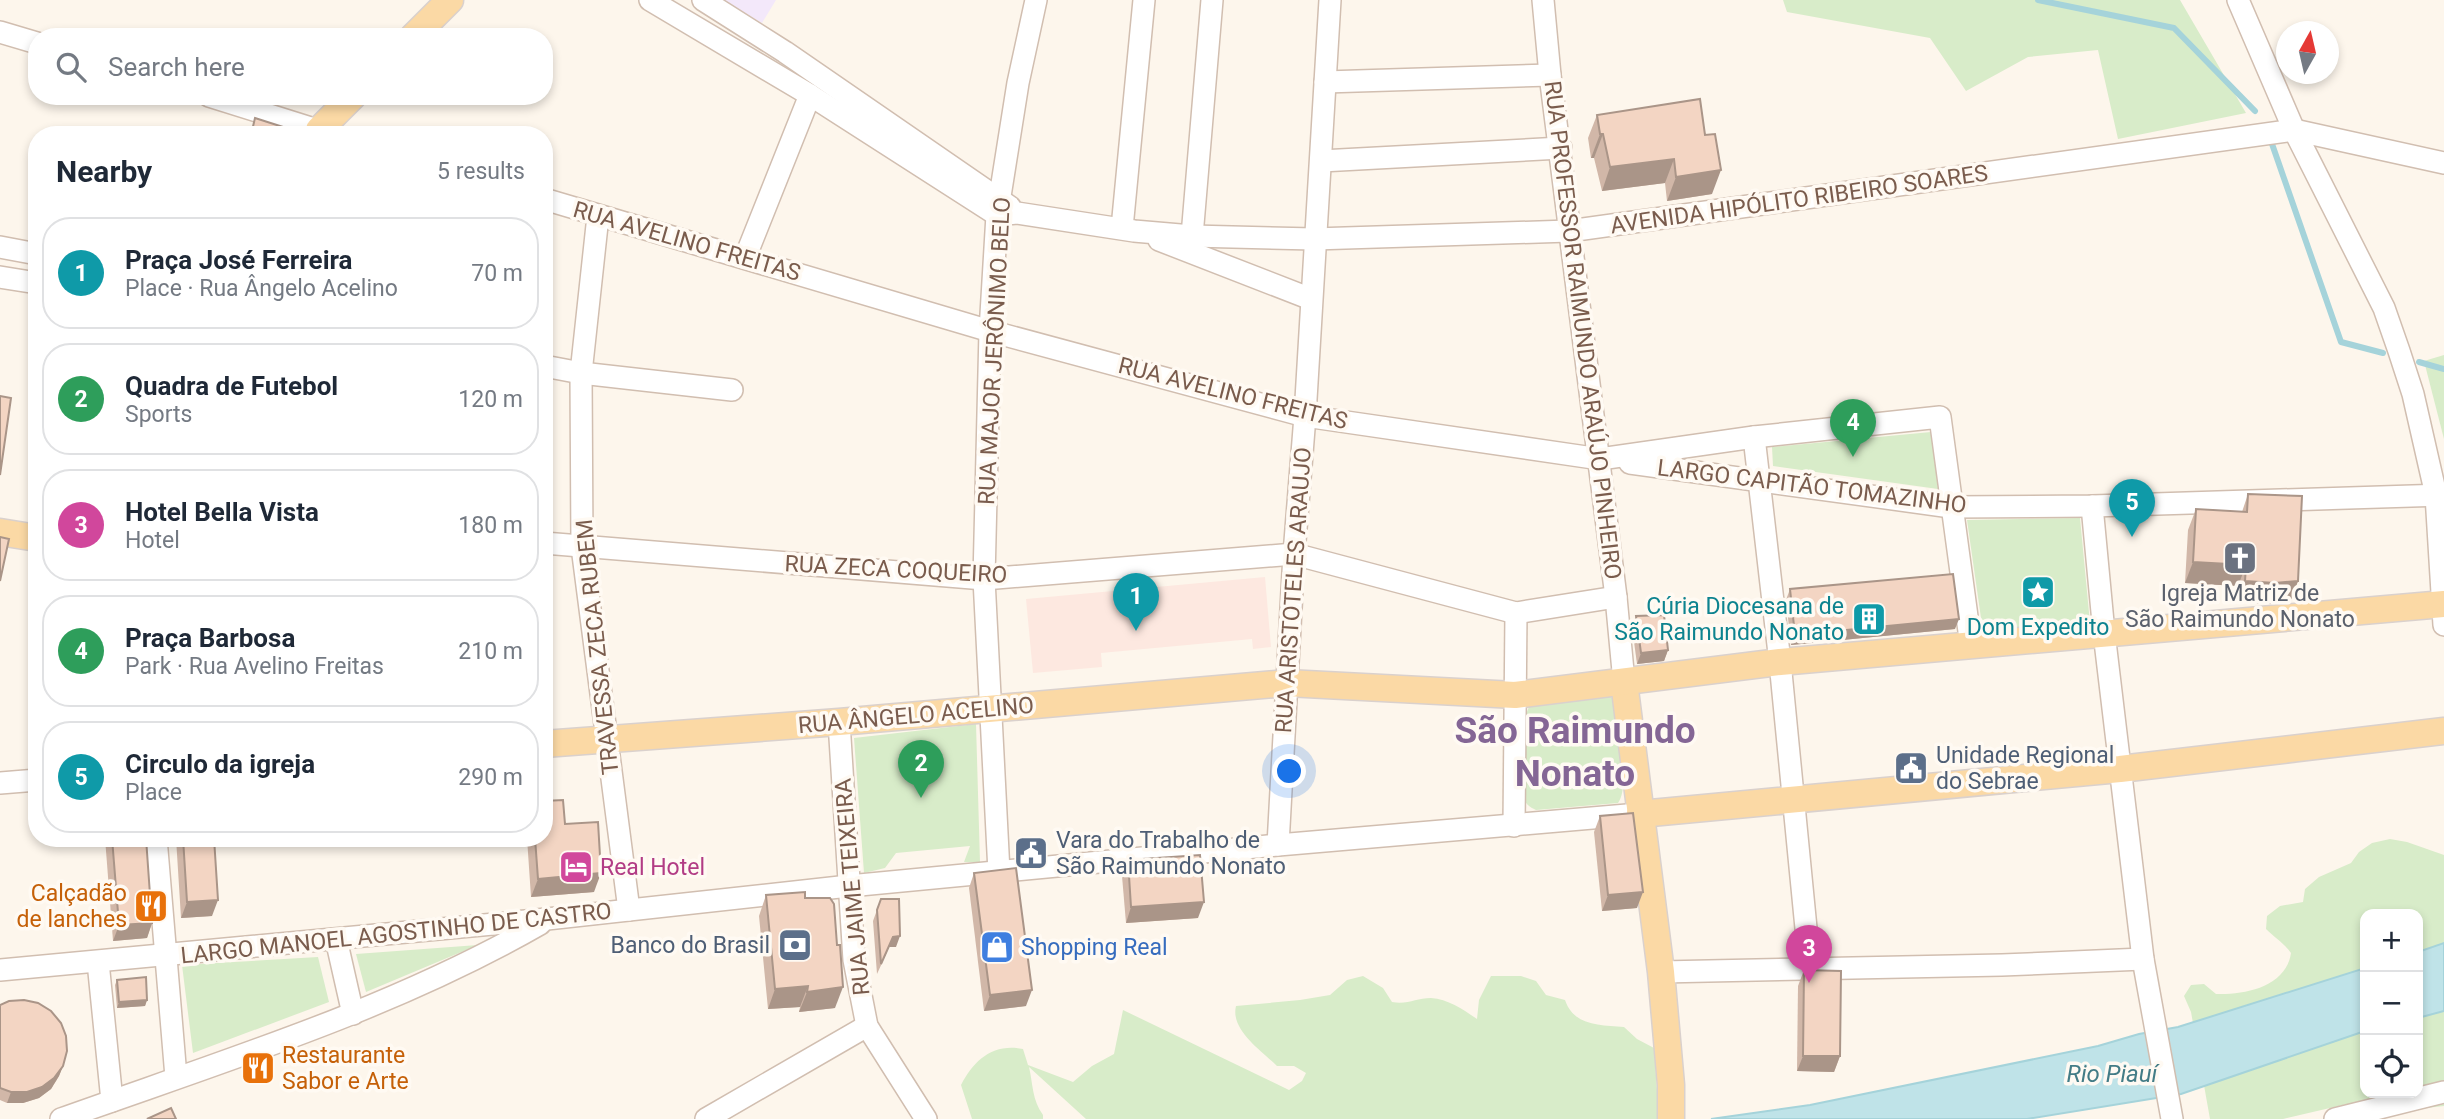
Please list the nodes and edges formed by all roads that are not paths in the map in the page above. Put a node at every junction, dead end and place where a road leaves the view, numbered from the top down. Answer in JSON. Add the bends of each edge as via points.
{"nodes":[{"id":1,"x":450,"y":0,"type":"edge"},
{"id":2,"x":650,"y":0,"type":"edge"},
{"id":3,"x":703,"y":0,"type":"edge"},
{"id":4,"x":1036,"y":0,"type":"edge"},
{"id":5,"x":1144,"y":0,"type":"edge"},
{"id":6,"x":1212,"y":0,"type":"edge"},
{"id":7,"x":1330,"y":0,"type":"edge"},
{"id":8,"x":1543,"y":0,"type":"edge"},
{"id":9,"x":2238,"y":0,"type":"edge"},
{"id":10,"x":422,"y":28,"type":"edge"},
{"id":11,"x":0,"y":32,"type":"edge"},
{"id":12,"x":28,"y":40,"type":"edge"},
{"id":13,"x":785,"y":52,"type":"junction"},
{"id":14,"x":771,"y":71,"type":"junction"},
{"id":15,"x":1550,"y":75,"type":"junction"},
{"id":16,"x":1325,"y":82,"type":"junction"},
{"id":17,"x":810,"y":95,"type":"junction"},
{"id":18,"x":237,"y":105,"type":"edge"},
{"id":19,"x":346,"y":105,"type":"edge"},
{"id":20,"x":301,"y":126,"type":"edge"},
{"id":21,"x":329,"y":126,"type":"edge"},
{"id":22,"x":2294,"y":130,"type":"junction"},
{"id":23,"x":1561,"y":148,"type":"junction"},
{"id":24,"x":1321,"y":161,"type":"junction"},
{"id":25,"x":2444,"y":163,"type":"edge"},
{"id":26,"x":553,"y":202,"type":"edge"},
{"id":27,"x":1004,"y":209,"type":"junction"},
{"id":28,"x":598,"y":216,"type":"junction"},
{"id":29,"x":1128,"y":229,"type":"junction"},
{"id":30,"x":1569,"y":230,"type":"junction"},
{"id":31,"x":1192,"y":236,"type":"junction"},
{"id":32,"x":1314,"y":239,"type":"junction"},
{"id":33,"x":0,"y":247,"type":"edge"},
{"id":34,"x":28,"y":252,"type":"edge"},
{"id":35,"x":745,"y":258,"type":"junction"},
{"id":36,"x":0,"y":277,"type":"edge"},
{"id":37,"x":28,"y":282,"type":"edge"},
{"id":38,"x":1311,"y":299,"type":"junction"},
{"id":39,"x":990,"y":331,"type":"junction"},
{"id":40,"x":553,"y":368,"type":"edge"},
{"id":41,"x":581,"y":373,"type":"junction"},
{"id":42,"x":732,"y":390,"type":"dead end"},
{"id":43,"x":1305,"y":416,"type":"junction"},
{"id":44,"x":1754,"y":437,"type":"junction"},
{"id":45,"x":1600,"y":459,"type":"junction"},
{"id":46,"x":1757,"y":479,"type":"junction"},
{"id":47,"x":2440,"y":495,"type":"edge"},
{"id":48,"x":2092,"y":506,"type":"junction"},
{"id":49,"x":1951,"y":507,"type":"junction"},
{"id":50,"x":0,"y":532,"type":"edge"},
{"id":51,"x":28,"y":537,"type":"edge"},
{"id":52,"x":553,"y":544,"type":"edge"},
{"id":53,"x":582,"y":547,"type":"junction"},
{"id":54,"x":1294,"y":554,"type":"junction"},
{"id":55,"x":553,"y":555,"type":"edge"},
{"id":56,"x":984,"y":579,"type":"junction"},
{"id":57,"x":1616,"y":597,"type":"junction"},
{"id":58,"x":2444,"y":611,"type":"edge"},
{"id":59,"x":1516,"y":613,"type":"junction"},
{"id":60,"x":2104,"y":633,"type":"junction"},
{"id":61,"x":1971,"y":646,"type":"junction"},
{"id":62,"x":1780,"y":662,"type":"junction"},
{"id":63,"x":1624,"y":682,"type":"junction"},
{"id":64,"x":1287,"y":683,"type":"junction"},
{"id":65,"x":1515,"y":695,"type":"junction"},
{"id":66,"x":989,"y":709,"type":"junction"},
{"id":67,"x":839,"y":722,"type":"junction"},
{"id":68,"x":2444,"y":731,"type":"edge"},
{"id":69,"x":606,"y":738,"type":"junction"},
{"id":70,"x":553,"y":743,"type":"edge"},
{"id":71,"x":2120,"y":769,"type":"junction"},
{"id":72,"x":28,"y":781,"type":"edge"},
{"id":73,"x":0,"y":783,"type":"edge"},
{"id":74,"x":1793,"y":799,"type":"junction"},
{"id":75,"x":1640,"y":814,"type":"junction"},
{"id":76,"x":1514,"y":826,"type":"junction"},
{"id":77,"x":1278,"y":845,"type":"junction"},
{"id":78,"x":157,"y":847,"type":"edge"},
{"id":79,"x":999,"y":872,"type":"junction"},
{"id":80,"x":849,"y":886,"type":"junction"},
{"id":81,"x":629,"y":911,"type":"junction"},
{"id":82,"x":547,"y":919,"type":"junction"},
{"id":83,"x":337,"y":939,"type":"junction"},
{"id":84,"x":164,"y":956,"type":"junction"},
{"id":85,"x":2143,"y":959,"type":"junction"},
{"id":86,"x":98,"y":962,"type":"junction"},
{"id":87,"x":1810,"y":968,"type":"junction"},
{"id":88,"x":0,"y":970,"type":"edge"},
{"id":89,"x":1661,"y":972,"type":"junction"},
{"id":90,"x":353,"y":1014,"type":"junction"},
{"id":91,"x":867,"y":1026,"type":"junction"},
{"id":92,"x":176,"y":1077,"type":"junction"},
{"id":93,"x":2444,"y":1092,"type":"edge"},
{"id":94,"x":112,"y":1101,"type":"junction"},
{"id":95,"x":2171,"y":1115,"type":"edge"},
{"id":96,"x":924,"y":1116,"type":"edge"},
{"id":97,"x":61,"y":1119,"type":"edge"},
{"id":98,"x":706,"y":1119,"type":"edge"},
{"id":99,"x":1671,"y":1119,"type":"edge"},
{"id":100,"x":2335,"y":1119,"type":"edge"}],
"edges":[{"from":1,"to":10,"type":"main road"},
{"from":2,"to":14,"type":"street","name":"AVENIDA HIPÓLITO RIBEIRO SOARES"},
{"from":3,"to":13,"type":"street","name":"AVENIDA HIPÓLITO RIBEIRO SOARES"},
{"from":4,"to":27,"type":"street","name":"RUA MAJOR JERÔNIMO BELO","via":[[1018,83]]},
{"from":5,"to":29,"type":"street"},
{"from":6,"to":31,"type":"street"},
{"from":7,"to":16,"type":"street","name":"RUA ARISTOTELES ARAUJO"},
{"from":8,"to":15,"type":"street","name":"RUA PROFESSOR RAIMUNDO ARAÚJO PINHEIRO"},
{"from":9,"to":22,"type":"street"},
{"from":11,"to":12,"type":"street"},
{"from":13,"to":14,"type":"street"},
{"from":13,"to":27,"type":"street","name":"AVENIDA HIPÓLITO RIBEIRO SOARES"},
{"from":14,"to":17,"type":"street","name":"AVENIDA HIPÓLITO RIBEIRO SOARES"},
{"from":15,"to":16,"type":"street"},
{"from":15,"to":23,"type":"street","name":"RUA PROFESSOR RAIMUNDO ARAÚJO PINHEIRO"},
{"from":16,"to":24,"type":"street","name":"RUA ARISTOTELES ARAUJO"},
{"from":17,"to":27,"type":"street","name":"AVENIDA HIPÓLITO RIBEIRO SOARES"},
{"from":17,"to":35,"type":"street"},
{"from":18,"to":20,"type":"street"},
{"from":19,"to":21,"type":"main road"},
{"from":22,"to":25,"type":"street"},
{"from":22,"to":30,"type":"street","name":"AVENIDA HIPÓLITO RIBEIRO SOARES"},
{"from":22,"to":47,"type":"street","via":[[2384,308]]},
{"from":23,"to":24,"type":"street"},
{"from":23,"to":30,"type":"street","name":"RUA PROFESSOR RAIMUNDO ARAÚJO PINHEIRO"},
{"from":24,"to":32,"type":"street","name":"RUA ARISTOTELES ARAUJO"},
{"from":26,"to":28,"type":"street","name":"RUA AVELINO FREITAS"},
{"from":27,"to":29,"type":"street","name":"AVENIDA HIPÓLITO RIBEIRO SOARES"},
{"from":27,"to":39,"type":"street","name":"RUA MAJOR JERÔNIMO BELO"},
{"from":28,"to":35,"type":"street","name":"RUA AVELINO FREITAS"},
{"from":28,"to":41,"type":"street","name":"TRAVESSA ZECA RUBEM"},
{"from":29,"to":31,"type":"street","name":"AVENIDA HIPÓLITO RIBEIRO SOARES"},
{"from":29,"to":38,"type":"street","name":"AVENIDA HIPÓLITO RIBEIRO SOARES"},
{"from":30,"to":32,"type":"street","name":"AVENIDA HIPÓLITO RIBEIRO SOARES"},
{"from":30,"to":45,"type":"street","name":"RUA PROFESSOR RAIMUNDO ARAÚJO PINHEIRO"},
{"from":31,"to":32,"type":"street","name":"AVENIDA HIPÓLITO RIBEIRO SOARES"},
{"from":32,"to":38,"type":"street","name":"RUA ARISTOTELES ARAUJO"},
{"from":33,"to":34,"type":"street"},
{"from":35,"to":39,"type":"street","name":"RUA AVELINO FREITAS"},
{"from":36,"to":37,"type":"street"},
{"from":38,"to":43,"type":"street","name":"RUA ARISTOTELES ARAUJO"},
{"from":39,"to":43,"type":"street","name":"RUA AVELINO FREITAS"},
{"from":39,"to":56,"type":"street","name":"RUA MAJOR JERÔNIMO BELO"},
{"from":40,"to":41,"type":"street"},
{"from":41,"to":42,"type":"street"},
{"from":41,"to":53,"type":"street","name":"TRAVESSA ZECA RUBEM"},
{"from":43,"to":45,"type":"street","name":"RUA AVELINO FREITAS"},
{"from":43,"to":54,"type":"street","name":"RUA ARISTOTELES ARAUJO"},
{"from":44,"to":45,"type":"street","name":"RUA AVELINO FREITAS"},
{"from":44,"to":46,"type":"street"},
{"from":44,"to":49,"type":"street","name":"RUA AVELINO FREITAS","via":[[1940,417]]},
{"from":45,"to":46,"type":"street","name":"LARGO CAPITÃO TOMAZINHO"},
{"from":45,"to":57,"type":"street","name":"RUA PROFESSOR RAIMUNDO ARAÚJO PINHEIRO"},
{"from":46,"to":49,"type":"street","name":"LARGO CAPITÃO TOMAZINHO"},
{"from":46,"to":62,"type":"street"},
{"from":47,"to":48,"type":"street","name":"LARGO CAPITÃO TOMAZINHO"},
{"from":47,"to":58,"type":"street"},
{"from":48,"to":49,"type":"street","name":"LARGO CAPITÃO TOMAZINHO"},
{"from":48,"to":60,"type":"street"},
{"from":49,"to":61,"type":"street"},
{"from":50,"to":51,"type":"main road"},
{"from":52,"to":53,"type":"street","name":"RUA ZECA COQUEIRO"},
{"from":53,"to":55,"type":"street"},
{"from":53,"to":56,"type":"street","name":"RUA ZECA COQUEIRO"},
{"from":53,"to":69,"type":"street","name":"TRAVESSA ZECA RUBEM"},
{"from":54,"to":56,"type":"street","name":"RUA ZECA COQUEIRO"},
{"from":54,"to":59,"type":"street","name":"RUA ZECA COQUEIRO"},
{"from":54,"to":64,"type":"street","name":"RUA ARISTOTELES ARAUJO"},
{"from":56,"to":66,"type":"street","name":"RUA MAJOR JERÔNIMO BELO"},
{"from":57,"to":59,"type":"street"},
{"from":57,"to":63,"type":"street","name":"RUA PROFESSOR RAIMUNDO ARAÚJO PINHEIRO"},
{"from":58,"to":60,"type":"main road","name":"RUA ÂNGELO ACELINO"},
{"from":59,"to":65,"type":"street"},
{"from":60,"to":61,"type":"main road","name":"RUA ÂNGELO ACELINO"},
{"from":60,"to":71,"type":"street"},
{"from":61,"to":62,"type":"main road","name":"RUA ÂNGELO ACELINO"},
{"from":62,"to":63,"type":"main road","name":"RUA ÂNGELO ACELINO"},
{"from":62,"to":74,"type":"street"},
{"from":63,"to":65,"type":"main road","name":"RUA ÂNGELO ACELINO"},
{"from":63,"to":75,"type":"main road","name":"RUA PROFESSOR RAIMUNDO ARAÚJO PINHEIRO"},
{"from":64,"to":65,"type":"main road","name":"RUA ÂNGELO ACELINO"},
{"from":64,"to":66,"type":"main road","name":"RUA ÂNGELO ACELINO"},
{"from":64,"to":77,"type":"street","name":"RUA ARISTOTELES ARAUJO"},
{"from":65,"to":76,"type":"street"},
{"from":66,"to":67,"type":"main road","name":"RUA ÂNGELO ACELINO"},
{"from":66,"to":79,"type":"street","name":"RUA MAJOR JERÔNIMO BELO"},
{"from":67,"to":69,"type":"main road","name":"RUA ÂNGELO ACELINO"},
{"from":67,"to":80,"type":"street","name":"RUA JAIME TEIXEIRA"},
{"from":68,"to":71,"type":"main road"},
{"from":69,"to":70,"type":"main road","name":"RUA ÂNGELO ACELINO"},
{"from":69,"to":81,"type":"street","name":"TRAVESSA ZECA RUBEM"},
{"from":71,"to":74,"type":"main road"},
{"from":71,"to":85,"type":"street"},
{"from":72,"to":73,"type":"street"},
{"from":74,"to":75,"type":"main road"},
{"from":74,"to":87,"type":"street"},
{"from":75,"to":76,"type":"street","name":"LARGO MANOEL AGOSTINHO DE CASTRO"},
{"from":75,"to":89,"type":"main road","name":"RUA PROFESSOR RAIMUNDO ARAÚJO PINHEIRO"},
{"from":76,"to":77,"type":"street","name":"LARGO MANOEL AGOSTINHO DE CASTRO"},
{"from":77,"to":79,"type":"street","name":"LARGO MANOEL AGOSTINHO DE CASTRO"},
{"from":78,"to":84,"type":"street"},
{"from":79,"to":80,"type":"street","name":"LARGO MANOEL AGOSTINHO DE CASTRO"},
{"from":80,"to":81,"type":"street","name":"LARGO MANOEL AGOSTINHO DE CASTRO"},
{"from":80,"to":91,"type":"street","name":"RUA JAIME TEIXEIRA","via":[[855,969]]},
{"from":81,"to":82,"type":"street","name":"LARGO MANOEL AGOSTINHO DE CASTRO"},
{"from":82,"to":83,"type":"street","name":"LARGO MANOEL AGOSTINHO DE CASTRO"},
{"from":82,"to":90,"type":"street","via":[[484,956]]},
{"from":83,"to":84,"type":"street","name":"LARGO MANOEL AGOSTINHO DE CASTRO"},
{"from":83,"to":90,"type":"street"},
{"from":84,"to":86,"type":"street","name":"LARGO MANOEL AGOSTINHO DE CASTRO"},
{"from":84,"to":92,"type":"street"},
{"from":85,"to":87,"type":"street"},
{"from":85,"to":95,"type":"street"},
{"from":86,"to":88,"type":"street","name":"LARGO MANOEL AGOSTINHO DE CASTRO"},
{"from":86,"to":94,"type":"street"},
{"from":87,"to":89,"type":"street"},
{"from":89,"to":99,"type":"main road","name":"RUA PROFESSOR RAIMUNDO ARAÚJO PINHEIRO"},
{"from":90,"to":92,"type":"street"},
{"from":91,"to":96,"type":"street","name":"RUA JAIME TEIXEIRA"},
{"from":91,"to":98,"type":"street"},
{"from":92,"to":94,"type":"street"},
{"from":93,"to":100,"type":"street"},
{"from":94,"to":97,"type":"street"}]}
